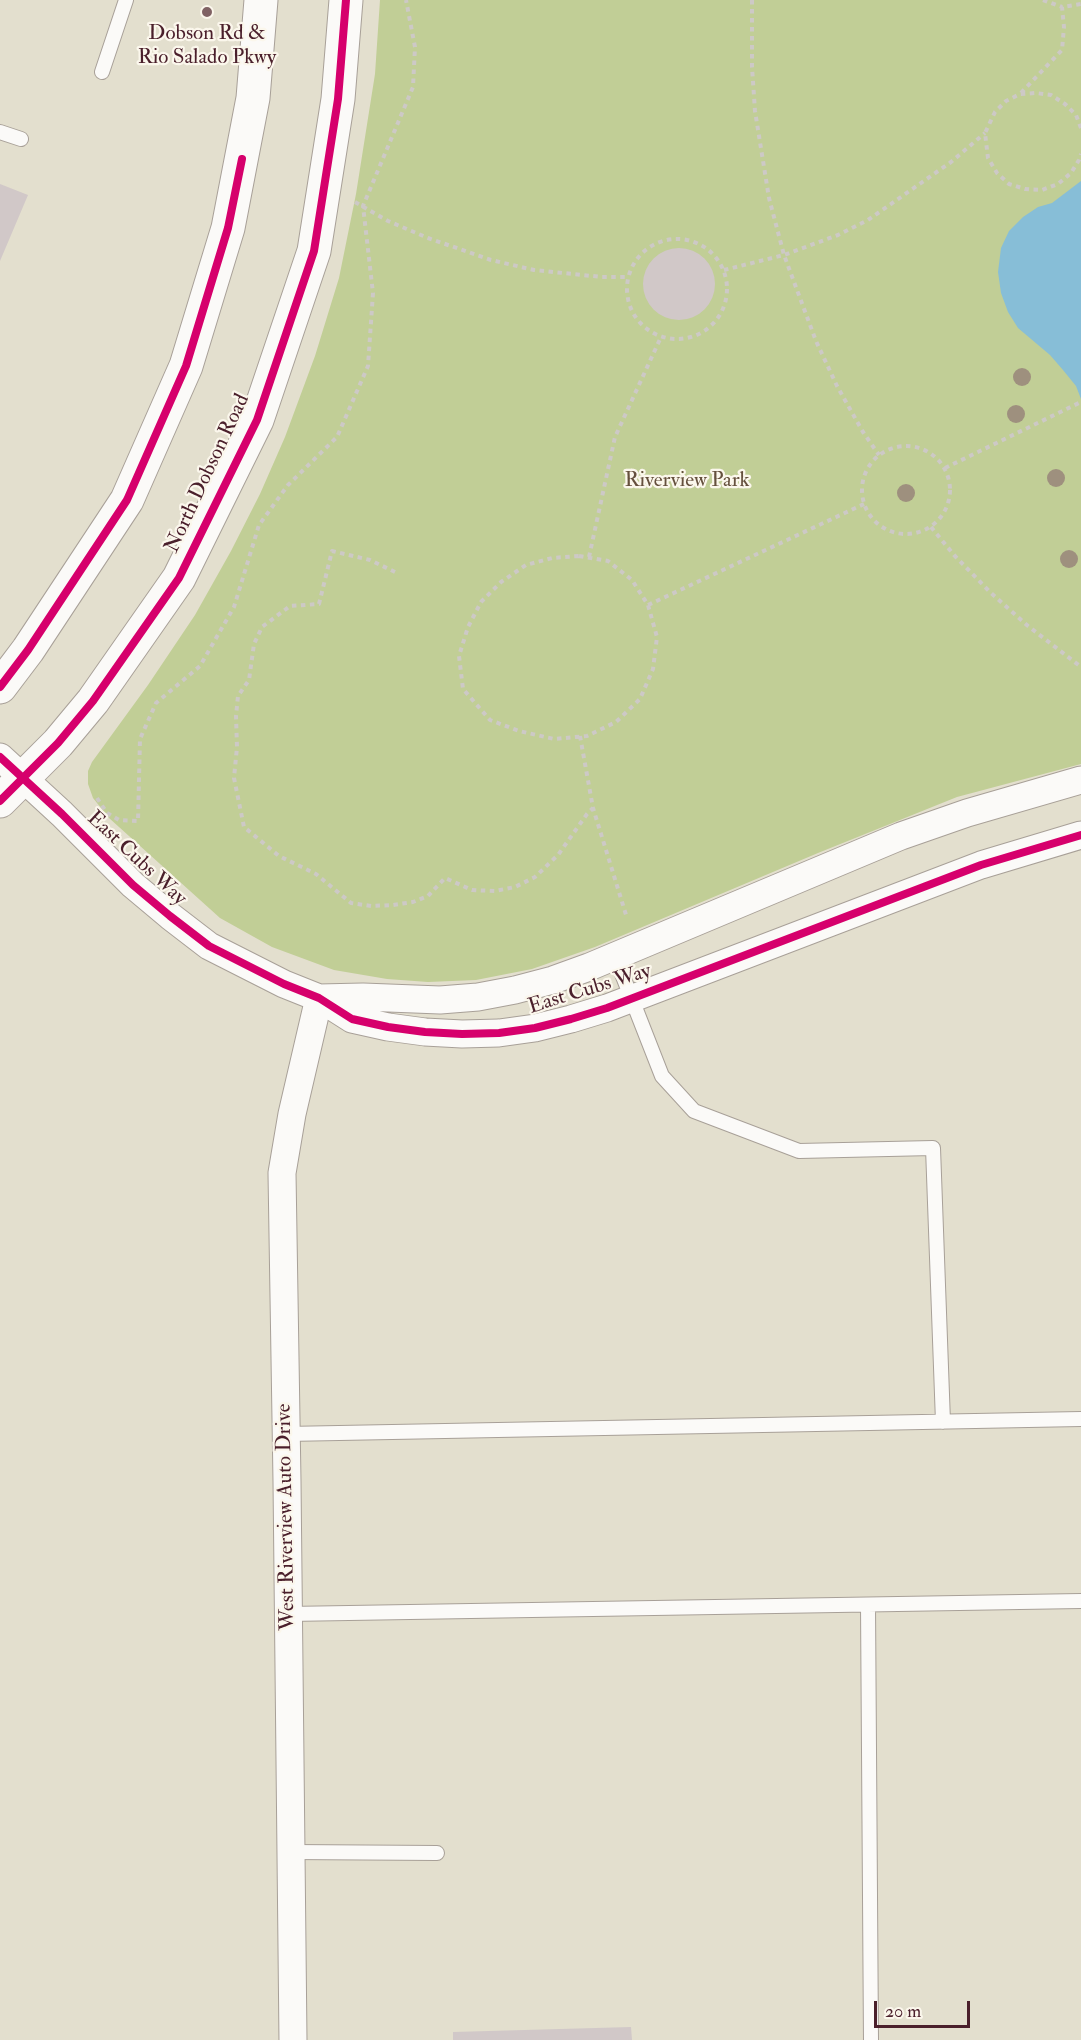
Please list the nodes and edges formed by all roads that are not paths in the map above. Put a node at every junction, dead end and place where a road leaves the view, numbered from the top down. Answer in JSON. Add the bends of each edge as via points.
{"nodes":[{"id":1,"x":126,"y":0,"type":"edge"},
{"id":2,"x":261,"y":0,"type":"edge"},
{"id":3,"x":346,"y":0,"type":"edge"},
{"id":4,"x":102,"y":72,"type":"dead end"},
{"id":5,"x":0,"y":132,"type":"edge"},
{"id":6,"x":21,"y":139,"type":"dead end"},
{"id":7,"x":0,"y":687,"type":"edge"},
{"id":8,"x":11,"y":768,"type":"edge"},
{"id":9,"x":1081,"y":780,"type":"edge"},
{"id":10,"x":0,"y":801,"type":"edge"},
{"id":11,"x":1081,"y":835,"type":"edge"},
{"id":12,"x":615,"y":956,"type":"junction"},
{"id":13,"x":318,"y":998,"type":"junction"},
{"id":14,"x":630,"y":998,"type":"junction"},
{"id":15,"x":1081,"y":1419,"type":"edge"},
{"id":16,"x":943,"y":1422,"type":"junction"},
{"id":17,"x":286,"y":1434,"type":"junction"},
{"id":18,"x":1081,"y":1601,"type":"edge"},
{"id":19,"x":868,"y":1605,"type":"junction"},
{"id":20,"x":288,"y":1614,"type":"junction"},
{"id":21,"x":291,"y":1852,"type":"junction"},
{"id":22,"x":437,"y":1853,"type":"dead end"},
{"id":23,"x":293,"y":2040,"type":"edge"},
{"id":24,"x":871,"y":2040,"type":"edge"}],
"edges":[{"from":1,"to":4,"type":"lane"},
{"from":2,"to":7,"type":"main road","via":[[253,98],[228,228],[186,366],[127,500]]},
{"from":3,"to":8,"type":"main road","name":"North Dobson Road","via":[[338,99],[314,251],[258,420],[179,578],[93,701],[58,743]]},
{"from":5,"to":6,"type":"lane"},
{"from":8,"to":10,"type":"main road","name":"North Dobson Road"},
{"from":8,"to":13,"type":"street","name":"East Cubs Way","via":[[170,916],[219,951]]},
{"from":9,"to":12,"type":"street","name":"East Cubs Way","via":[[901,836]]},
{"from":11,"to":14,"type":"street","name":"East Cubs Way","via":[[981,865]]},
{"from":12,"to":13,"type":"street","name":"East Cubs Way","via":[[553,980],[478,997]]},
{"from":12,"to":14,"type":"lane"},
{"from":13,"to":14,"type":"street","name":"East Cubs Way","via":[[352,1019],[406,1030],[462,1034],[535,1028]]},
{"from":13,"to":17,"type":"street","name":"West Riverview Auto Drive","via":[[282,1173]]},
{"from":14,"to":16,"type":"lane","via":[[662,1076],[694,1111],[799,1151],[933,1148]]},
{"from":15,"to":16,"type":"lane"},
{"from":16,"to":17,"type":"lane"},
{"from":17,"to":20,"type":"street","name":"West Riverview Auto Drive"},
{"from":18,"to":19,"type":"lane"},
{"from":19,"to":20,"type":"lane"},
{"from":19,"to":24,"type":"lane"},
{"from":20,"to":21,"type":"street","name":"West Riverview Auto Drive"},
{"from":21,"to":22,"type":"lane"},
{"from":21,"to":23,"type":"street","name":"West Riverview Auto Drive"}]}
